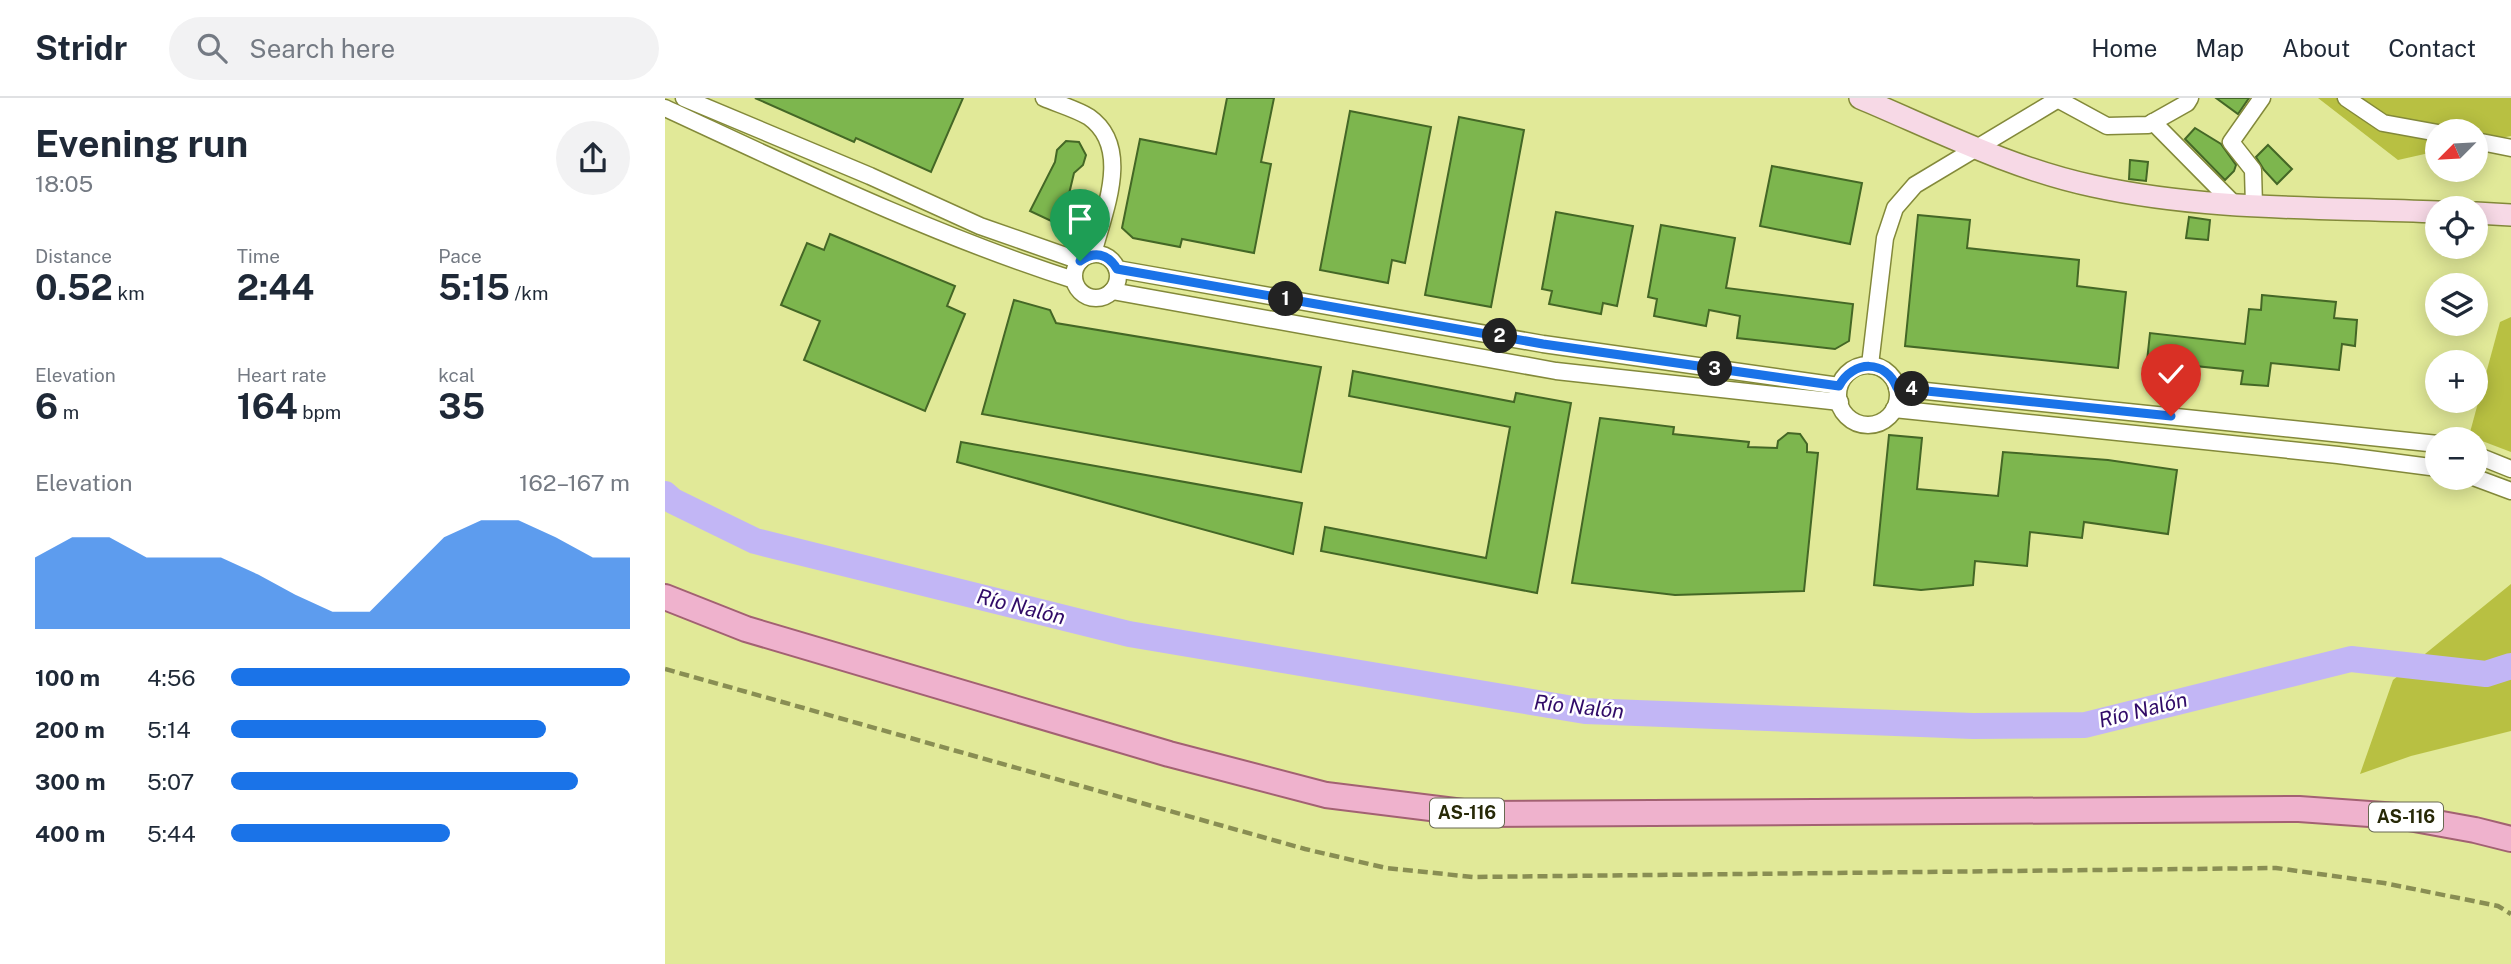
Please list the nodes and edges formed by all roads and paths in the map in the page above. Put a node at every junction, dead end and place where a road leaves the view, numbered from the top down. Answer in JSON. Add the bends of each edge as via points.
{"nodes":[{"id":1,"x":684,"y":98,"type":"edge"},
{"id":2,"x":1044,"y":98,"type":"edge"},
{"id":3,"x":1860,"y":98,"type":"edge"},
{"id":4,"x":2190,"y":98,"type":"edge"},
{"id":5,"x":2262,"y":98,"type":"edge"},
{"id":6,"x":2346,"y":98,"type":"edge"},
{"id":7,"x":2060,"y":99,"type":"edge"},
{"id":8,"x":665,"y":108,"type":"edge"},
{"id":9,"x":2153,"y":122,"type":"junction"},
{"id":10,"x":2425,"y":131,"type":"edge"},
{"id":11,"x":2489,"y":144,"type":"edge"},
{"id":12,"x":1977,"y":148,"type":"junction"},
{"id":13,"x":2511,"y":148,"type":"edge"},
{"id":14,"x":2245,"y":206,"type":"junction"},
{"id":15,"x":2425,"y":212,"type":"edge"},
{"id":16,"x":2488,"y":214,"type":"edge"},
{"id":17,"x":2511,"y":215,"type":"edge"},
{"id":18,"x":1086,"y":257,"type":"junction"},
{"id":19,"x":1117,"y":269,"type":"junction"},
{"id":20,"x":1074,"y":280,"type":"junction"},
{"id":21,"x":1112,"y":291,"type":"junction"},
{"id":22,"x":1870,"y":365,"type":"junction"},
{"id":23,"x":1839,"y":386,"type":"junction"},
{"id":24,"x":1897,"y":388,"type":"junction"},
{"id":25,"x":1840,"y":402,"type":"junction"},
{"id":26,"x":1894,"y":409,"type":"junction"},
{"id":27,"x":2425,"y":443,"type":"edge"},
{"id":28,"x":2488,"y":460,"type":"edge"},
{"id":29,"x":2425,"y":466,"type":"edge"},
{"id":30,"x":2511,"y":469,"type":"edge"},
{"id":31,"x":2488,"y":482,"type":"edge"},
{"id":32,"x":2511,"y":491,"type":"edge"},
{"id":33,"x":665,"y":597,"type":"edge"},
{"id":34,"x":2299,"y":808,"type":"junction"},
{"id":35,"x":2511,"y":824,"type":"edge"},
{"id":36,"x":2511,"y":839,"type":"edge"}],
"edges":[{"from":1,"to":18,"type":"street","via":[[980,226]]},
{"from":2,"to":18,"type":"street","via":[[1089,118],[1104,134],[1113,155],[1112,179]]},
{"from":3,"to":12,"type":"street"},
{"from":4,"to":9,"type":"street"},
{"from":5,"to":14,"type":"street","via":[[2231,142],[2253,170]]},
{"from":6,"to":10,"type":"street","via":[[2383,123]]},
{"from":7,"to":9,"type":"street","via":[[2107,126]]},
{"from":7,"to":12,"type":"street"},
{"from":8,"to":20,"type":"street","via":[[834,185]]},
{"from":9,"to":14,"type":"street"},
{"from":11,"to":13,"type":"street"},
{"from":12,"to":14,"type":"street","via":[[2092,186],[2194,203]]},
{"from":12,"to":22,"type":"street","via":[[1915,185],[1895,208],[1885,237]]},
{"from":14,"to":15,"type":"street"},
{"from":16,"to":17,"type":"street"},
{"from":18,"to":19,"type":"street","via":[[1107,257]]},
{"from":18,"to":20,"type":"street","via":[[1074,272]]},
{"from":19,"to":21,"type":"street"},
{"from":19,"to":23,"type":"street","via":[[1543,344]]},
{"from":20,"to":21,"type":"street","via":[[1090,297]]},
{"from":21,"to":25,"type":"street","via":[[1556,371]]},
{"from":22,"to":23,"type":"street","via":[[1852,369]]},
{"from":22,"to":24,"type":"street","via":[[1889,373]]},
{"from":23,"to":25,"type":"street"},
{"from":24,"to":26,"type":"street"},
{"from":24,"to":27,"type":"street"},
{"from":25,"to":26,"type":"street","via":[[1845,415],[1857,424],[1884,421]]},
{"from":26,"to":29,"type":"street"},
{"from":28,"to":30,"type":"street"},
{"from":31,"to":32,"type":"street"},
{"from":33,"to":34,"type":"main road","number":"AS-116","via":[[746,629],[1169,754],[1326,795],[1466,813]]},
{"from":34,"to":35,"type":"main road","number":"AS-116","via":[[2343,800],[2424,808]]},
{"from":34,"to":36,"type":"main road","number":"AS-116","via":[[2398,816]]}]}
